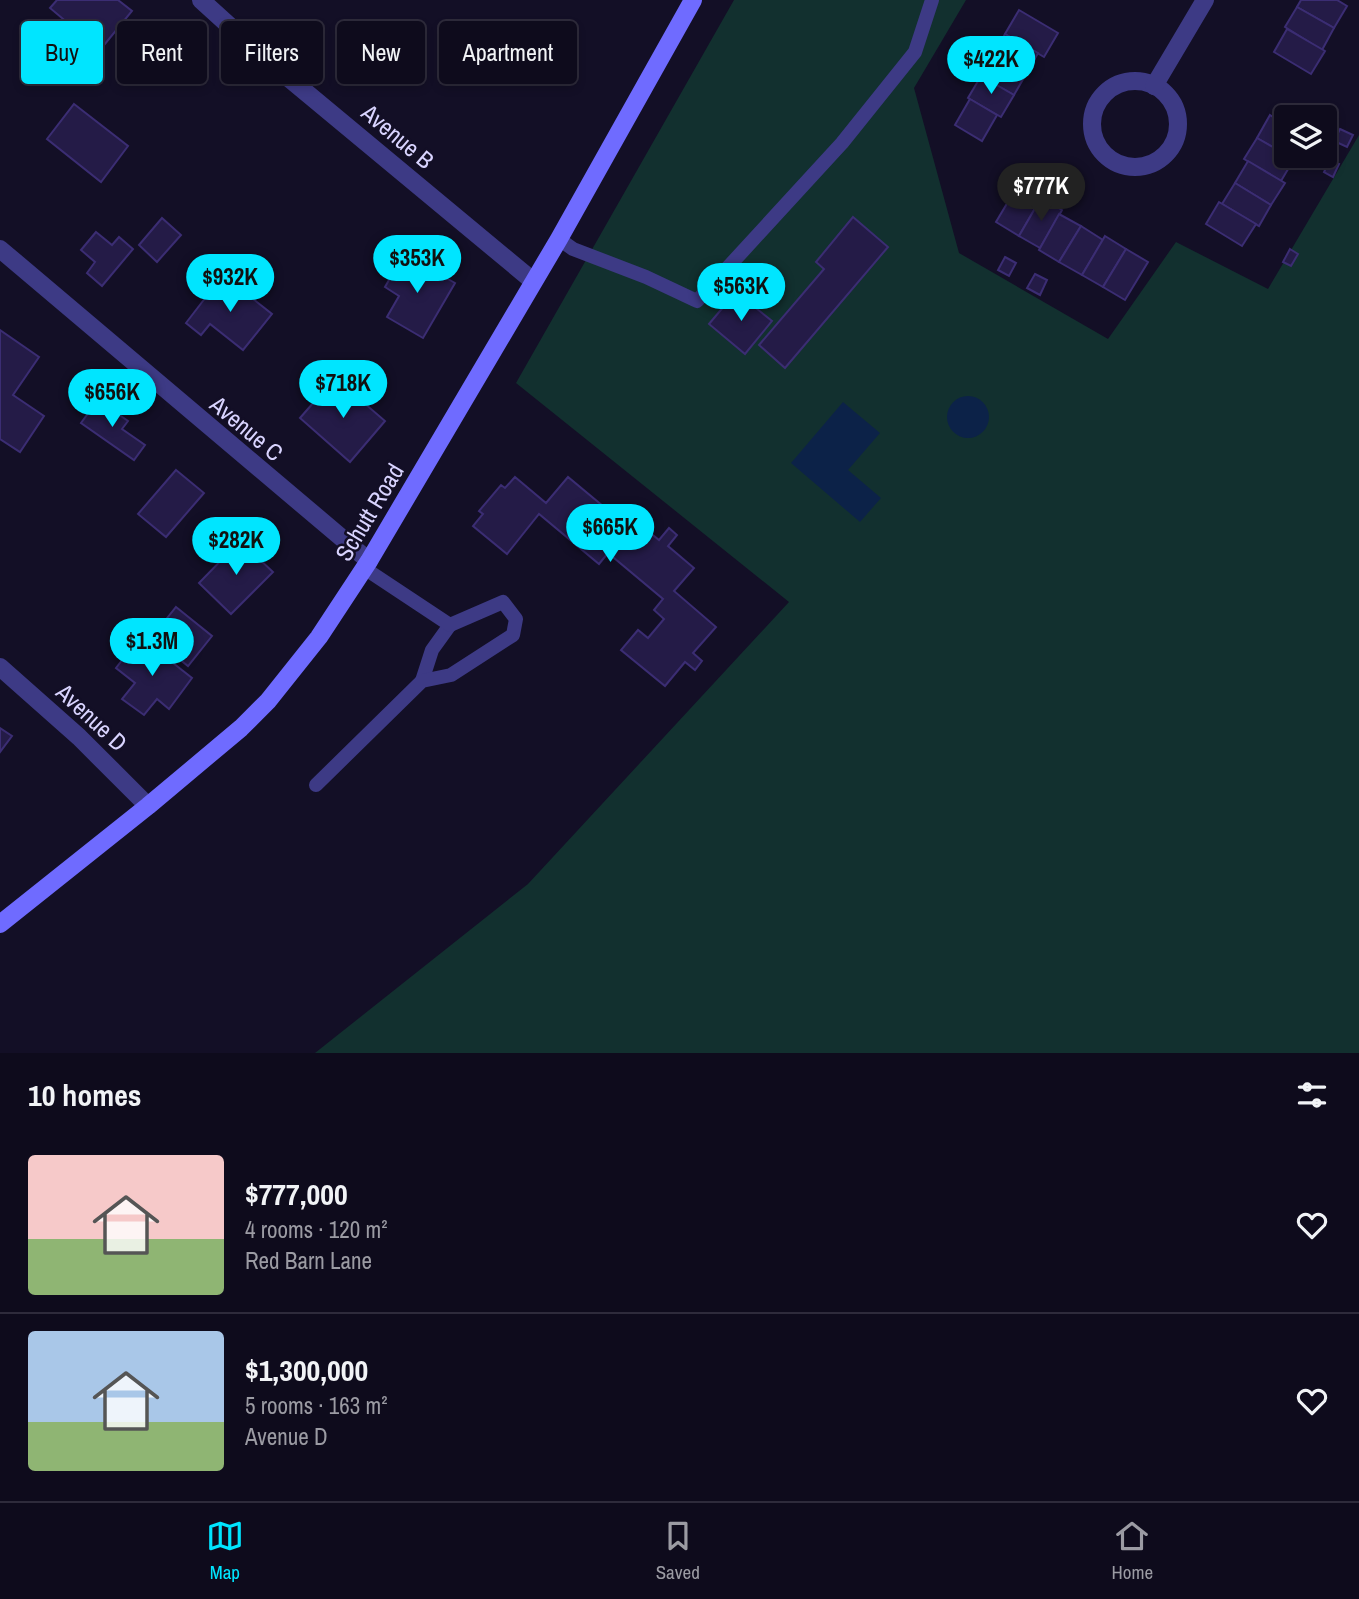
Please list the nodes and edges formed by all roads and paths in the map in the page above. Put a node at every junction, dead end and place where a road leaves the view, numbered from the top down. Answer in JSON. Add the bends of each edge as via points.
{"nodes":[{"id":1,"x":201,"y":0,"type":"edge"},
{"id":2,"x":693,"y":0,"type":"edge"},
{"id":3,"x":932,"y":0,"type":"edge"},
{"id":4,"x":1205,"y":0,"type":"edge"},
{"id":5,"x":1154,"y":86,"type":"junction"},
{"id":6,"x":559,"y":239,"type":"junction"},
{"id":7,"x":0,"y":249,"type":"edge"},
{"id":8,"x":533,"y":281,"type":"junction"},
{"id":9,"x":366,"y":565,"type":"junction"},
{"id":10,"x":450,"y":625,"type":"junction"},
{"id":11,"x":0,"y":667,"type":"edge"},
{"id":12,"x":422,"y":681,"type":"junction"},
{"id":13,"x":316,"y":785,"type":"dead end"},
{"id":14,"x":148,"y":806,"type":"junction"},
{"id":15,"x":0,"y":924,"type":"edge"}],
"edges":[{"from":1,"to":8,"type":"street","name":"Avenue B"},
{"from":2,"to":6,"type":"street","name":"Schutt Road"},
{"from":3,"to":6,"type":"lane","via":[[915,52],[842,143],[696,301]]},
{"from":4,"to":5,"type":"street"},
{"from":5,"to":5,"type":"street","via":[[1172,102],[1176,138],[1152,164],[1116,163],[1093,135],[1100,100],[1118,85]]},
{"from":6,"to":8,"type":"street","name":"Schutt Road"},
{"from":7,"to":9,"type":"street","name":"Avenue C"},
{"from":8,"to":9,"type":"street","name":"Schutt Road"},
{"from":9,"to":10,"type":"lane"},
{"from":9,"to":14,"type":"street","name":"Schutt Road","via":[[319,638],[268,701]]},
{"from":10,"to":12,"type":"lane","via":[[432,650]]},
{"from":10,"to":12,"type":"lane","via":[[503,602],[516,619],[513,635],[503,642],[452,675]]},
{"from":11,"to":14,"type":"street","name":"Avenue D"},
{"from":12,"to":13,"type":"lane"},
{"from":14,"to":15,"type":"street","name":"Schutt Road"}]}
